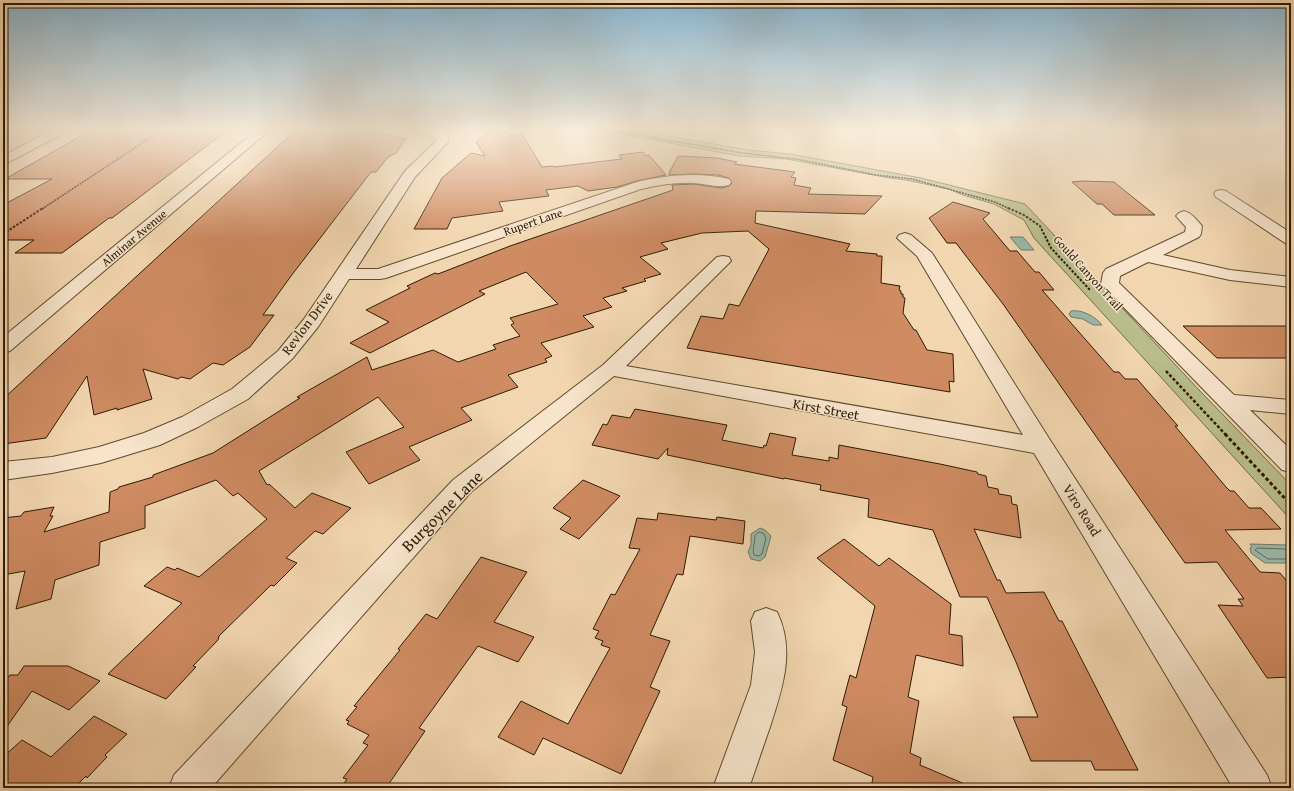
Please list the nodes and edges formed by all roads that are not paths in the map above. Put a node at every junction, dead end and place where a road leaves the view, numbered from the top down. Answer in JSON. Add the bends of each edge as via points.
{"nodes":[{"id":1,"x":222,"y":165,"type":"edge"},
{"id":2,"x":419,"y":165,"type":"edge"},
{"id":3,"x":724,"y":182,"type":"dead end"},
{"id":4,"x":1221,"y":194,"type":"dead end"},
{"id":5,"x":1184,"y":216,"type":"dead end"},
{"id":6,"x":905,"y":238,"type":"dead end"},
{"id":7,"x":1291,"y":240,"type":"edge"},
{"id":8,"x":1149,"y":257,"type":"junction"},
{"id":9,"x":723,"y":261,"type":"dead end"},
{"id":10,"x":343,"y":274,"type":"junction"},
{"id":11,"x":1291,"y":282,"type":"edge"},
{"id":12,"x":3,"y":347,"type":"edge"},
{"id":13,"x":610,"y":369,"type":"junction"},
{"id":14,"x":1227,"y":401,"type":"junction"},
{"id":15,"x":1291,"y":408,"type":"edge"},
{"id":16,"x":1042,"y":446,"type":"junction"},
{"id":17,"x":1291,"y":464,"type":"edge"},
{"id":18,"x":3,"y":471,"type":"edge"},
{"id":19,"x":766,"y":621,"type":"dead end"},
{"id":20,"x":187,"y":788,"type":"edge"},
{"id":21,"x":731,"y":788,"type":"edge"},
{"id":22,"x":1254,"y":788,"type":"edge"}],
"edges":[{"from":1,"to":12,"type":"street","name":"Alminar Avenue"},
{"from":2,"to":10,"type":"street","name":"Revlon Drive","via":[[410,174]]},
{"from":3,"to":10,"type":"street","name":"Rupert Lane","via":[[664,180],[637,186],[380,274]]},
{"from":4,"to":7,"type":"street"},
{"from":5,"to":8,"type":"street","via":[[1194,226],[1193,234]]},
{"from":6,"to":16,"type":"street","name":"Viro Road","via":[[924,253]]},
{"from":8,"to":11,"type":"street","via":[[1230,275]]},
{"from":8,"to":14,"type":"street","via":[[1112,273],[1110,284]]},
{"from":9,"to":13,"type":"street","name":"Burgoyne Lane"},
{"from":10,"to":18,"type":"street","name":"Revlon Drive","via":[[311,323],[285,355],[240,394],[190,422],[152,439],[102,455]]},
{"from":13,"to":16,"type":"street","name":"Kirst Street"},
{"from":13,"to":20,"type":"street","name":"Burgoyne Lane","via":[[462,486]]},
{"from":14,"to":15,"type":"street"},
{"from":14,"to":17,"type":"street"},
{"from":16,"to":22,"type":"street","name":"Viro Road"},
{"from":19,"to":21,"type":"street","via":[[771,652],[767,685]]}]}
